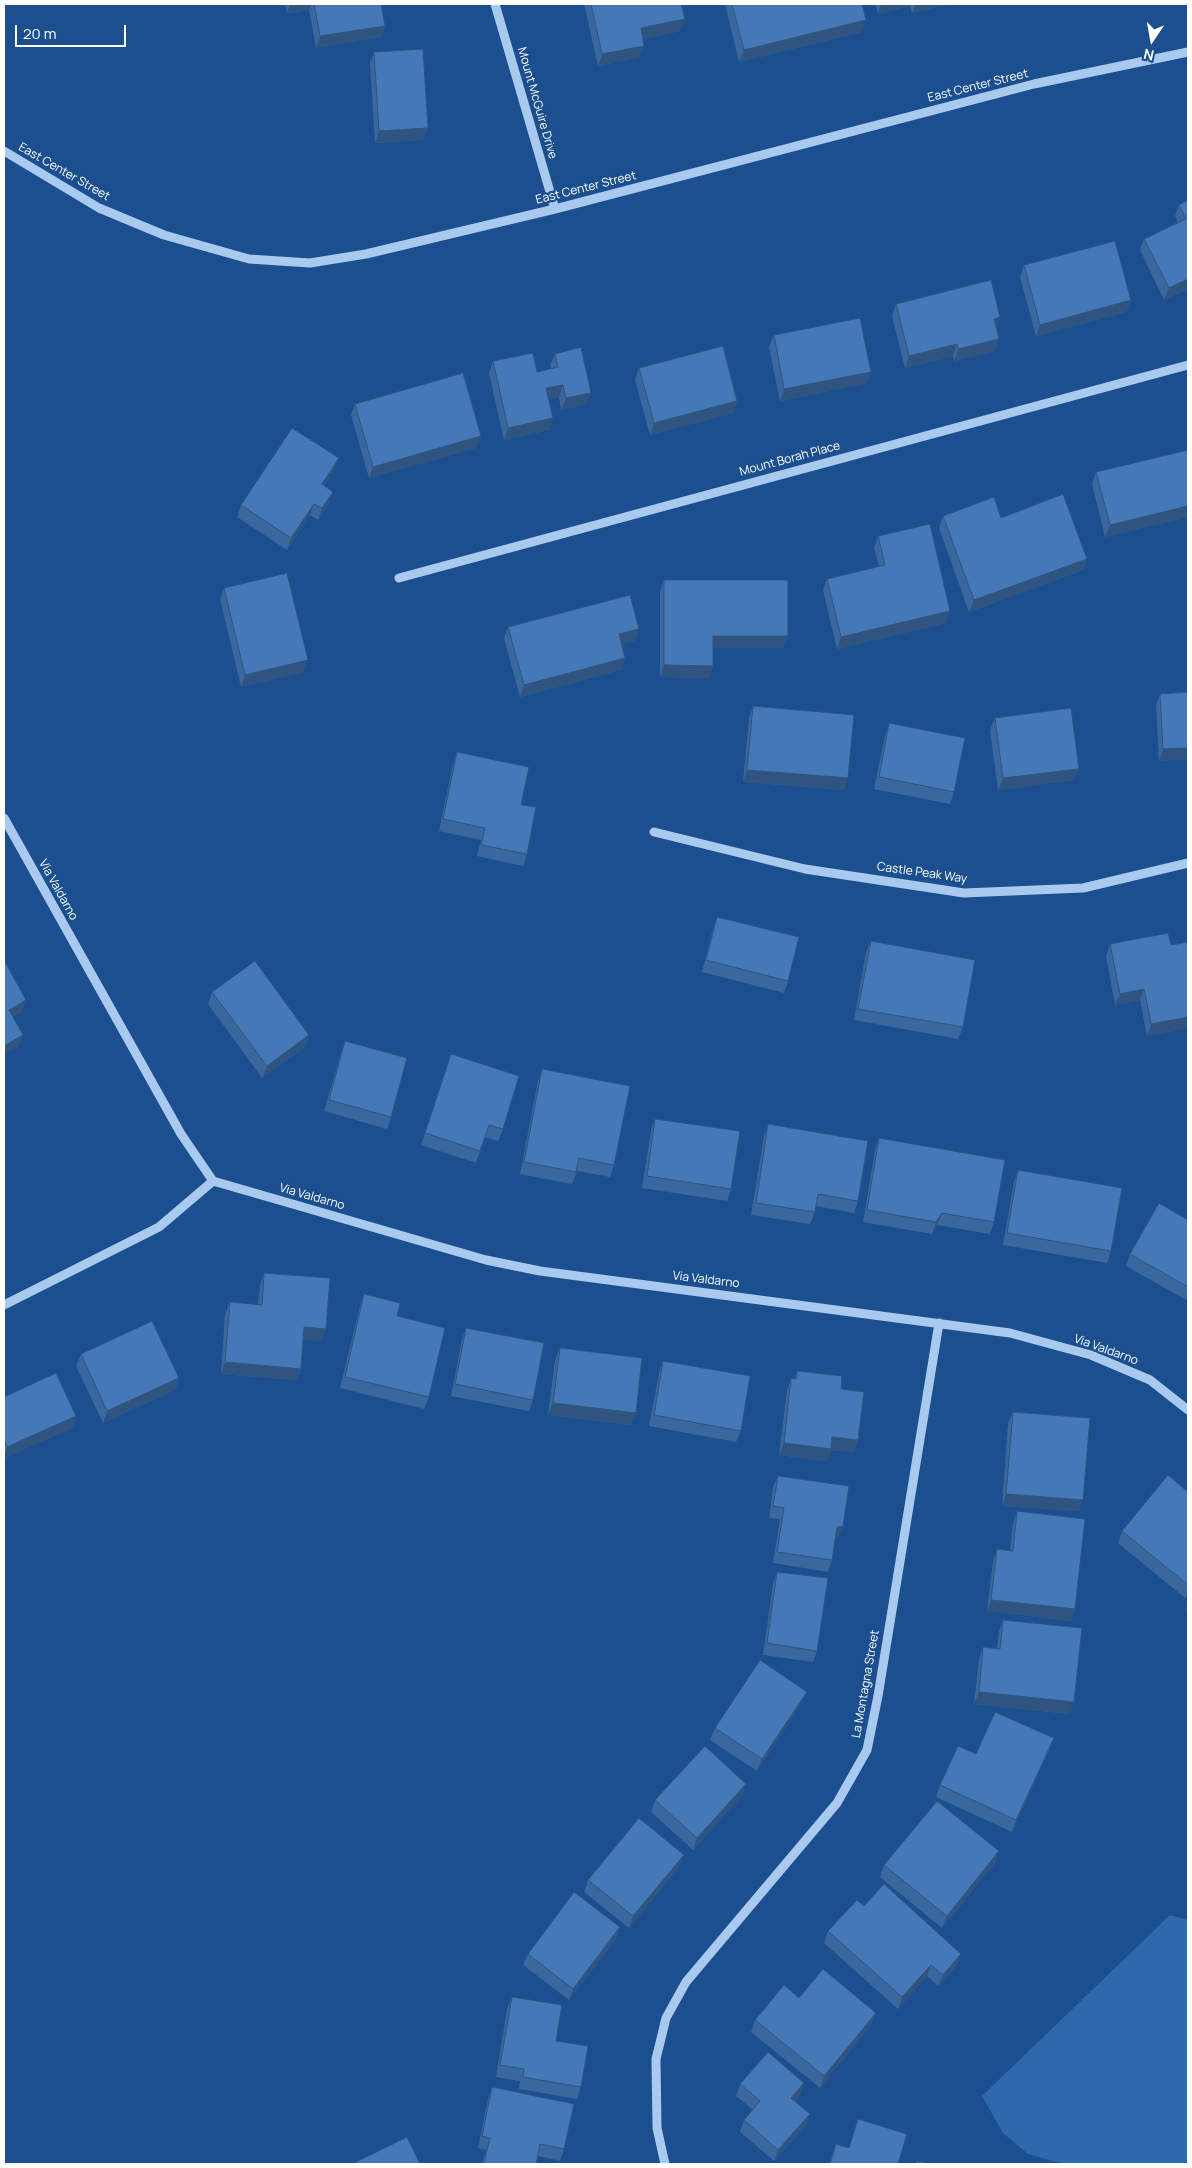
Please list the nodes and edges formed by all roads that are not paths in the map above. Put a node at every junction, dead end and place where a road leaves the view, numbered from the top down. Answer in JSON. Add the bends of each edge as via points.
{"nodes":[{"id":1,"x":495,"y":4,"type":"edge"},
{"id":2,"x":1188,"y":52,"type":"edge"},
{"id":3,"x":4,"y":151,"type":"edge"},
{"id":4,"x":556,"y":208,"type":"junction"},
{"id":5,"x":1188,"y":365,"type":"edge"},
{"id":6,"x":399,"y":578,"type":"dead end"},
{"id":7,"x":4,"y":818,"type":"edge"},
{"id":8,"x":654,"y":832,"type":"dead end"},
{"id":9,"x":1188,"y":864,"type":"edge"},
{"id":10,"x":213,"y":1181,"type":"junction"},
{"id":11,"x":4,"y":1305,"type":"edge"},
{"id":12,"x":939,"y":1323,"type":"junction"},
{"id":13,"x":1188,"y":1410,"type":"edge"},
{"id":14,"x":665,"y":2164,"type":"edge"}],
"edges":[{"from":1,"to":4,"type":"street","name":"Mount McGuire Drive"},
{"from":2,"to":4,"type":"street","name":"East Center Street","via":[[1034,84]]},
{"from":3,"to":4,"type":"street","name":"East Center Street","via":[[99,208],[164,235],[249,259],[310,263],[366,254]]},
{"from":5,"to":6,"type":"street","name":"Mount Borah Place"},
{"from":7,"to":10,"type":"street","name":"Via Valdarno","via":[[181,1134]]},
{"from":8,"to":9,"type":"street","name":"Castle Peak Way","via":[[805,869],[964,893],[1083,888]]},
{"from":10,"to":11,"type":"street","via":[[159,1227]]},
{"from":10,"to":12,"type":"street","name":"Via Valdarno","via":[[486,1260],[540,1271]]},
{"from":12,"to":13,"type":"street","name":"Via Valdarno","via":[[1010,1333],[1091,1356],[1150,1380]]},
{"from":12,"to":14,"type":"street","name":"La Montagna Street","via":[[878,1696],[866,1750],[837,1803],[686,1982],[666,2018],[656,2059],[657,2128]]}]}
